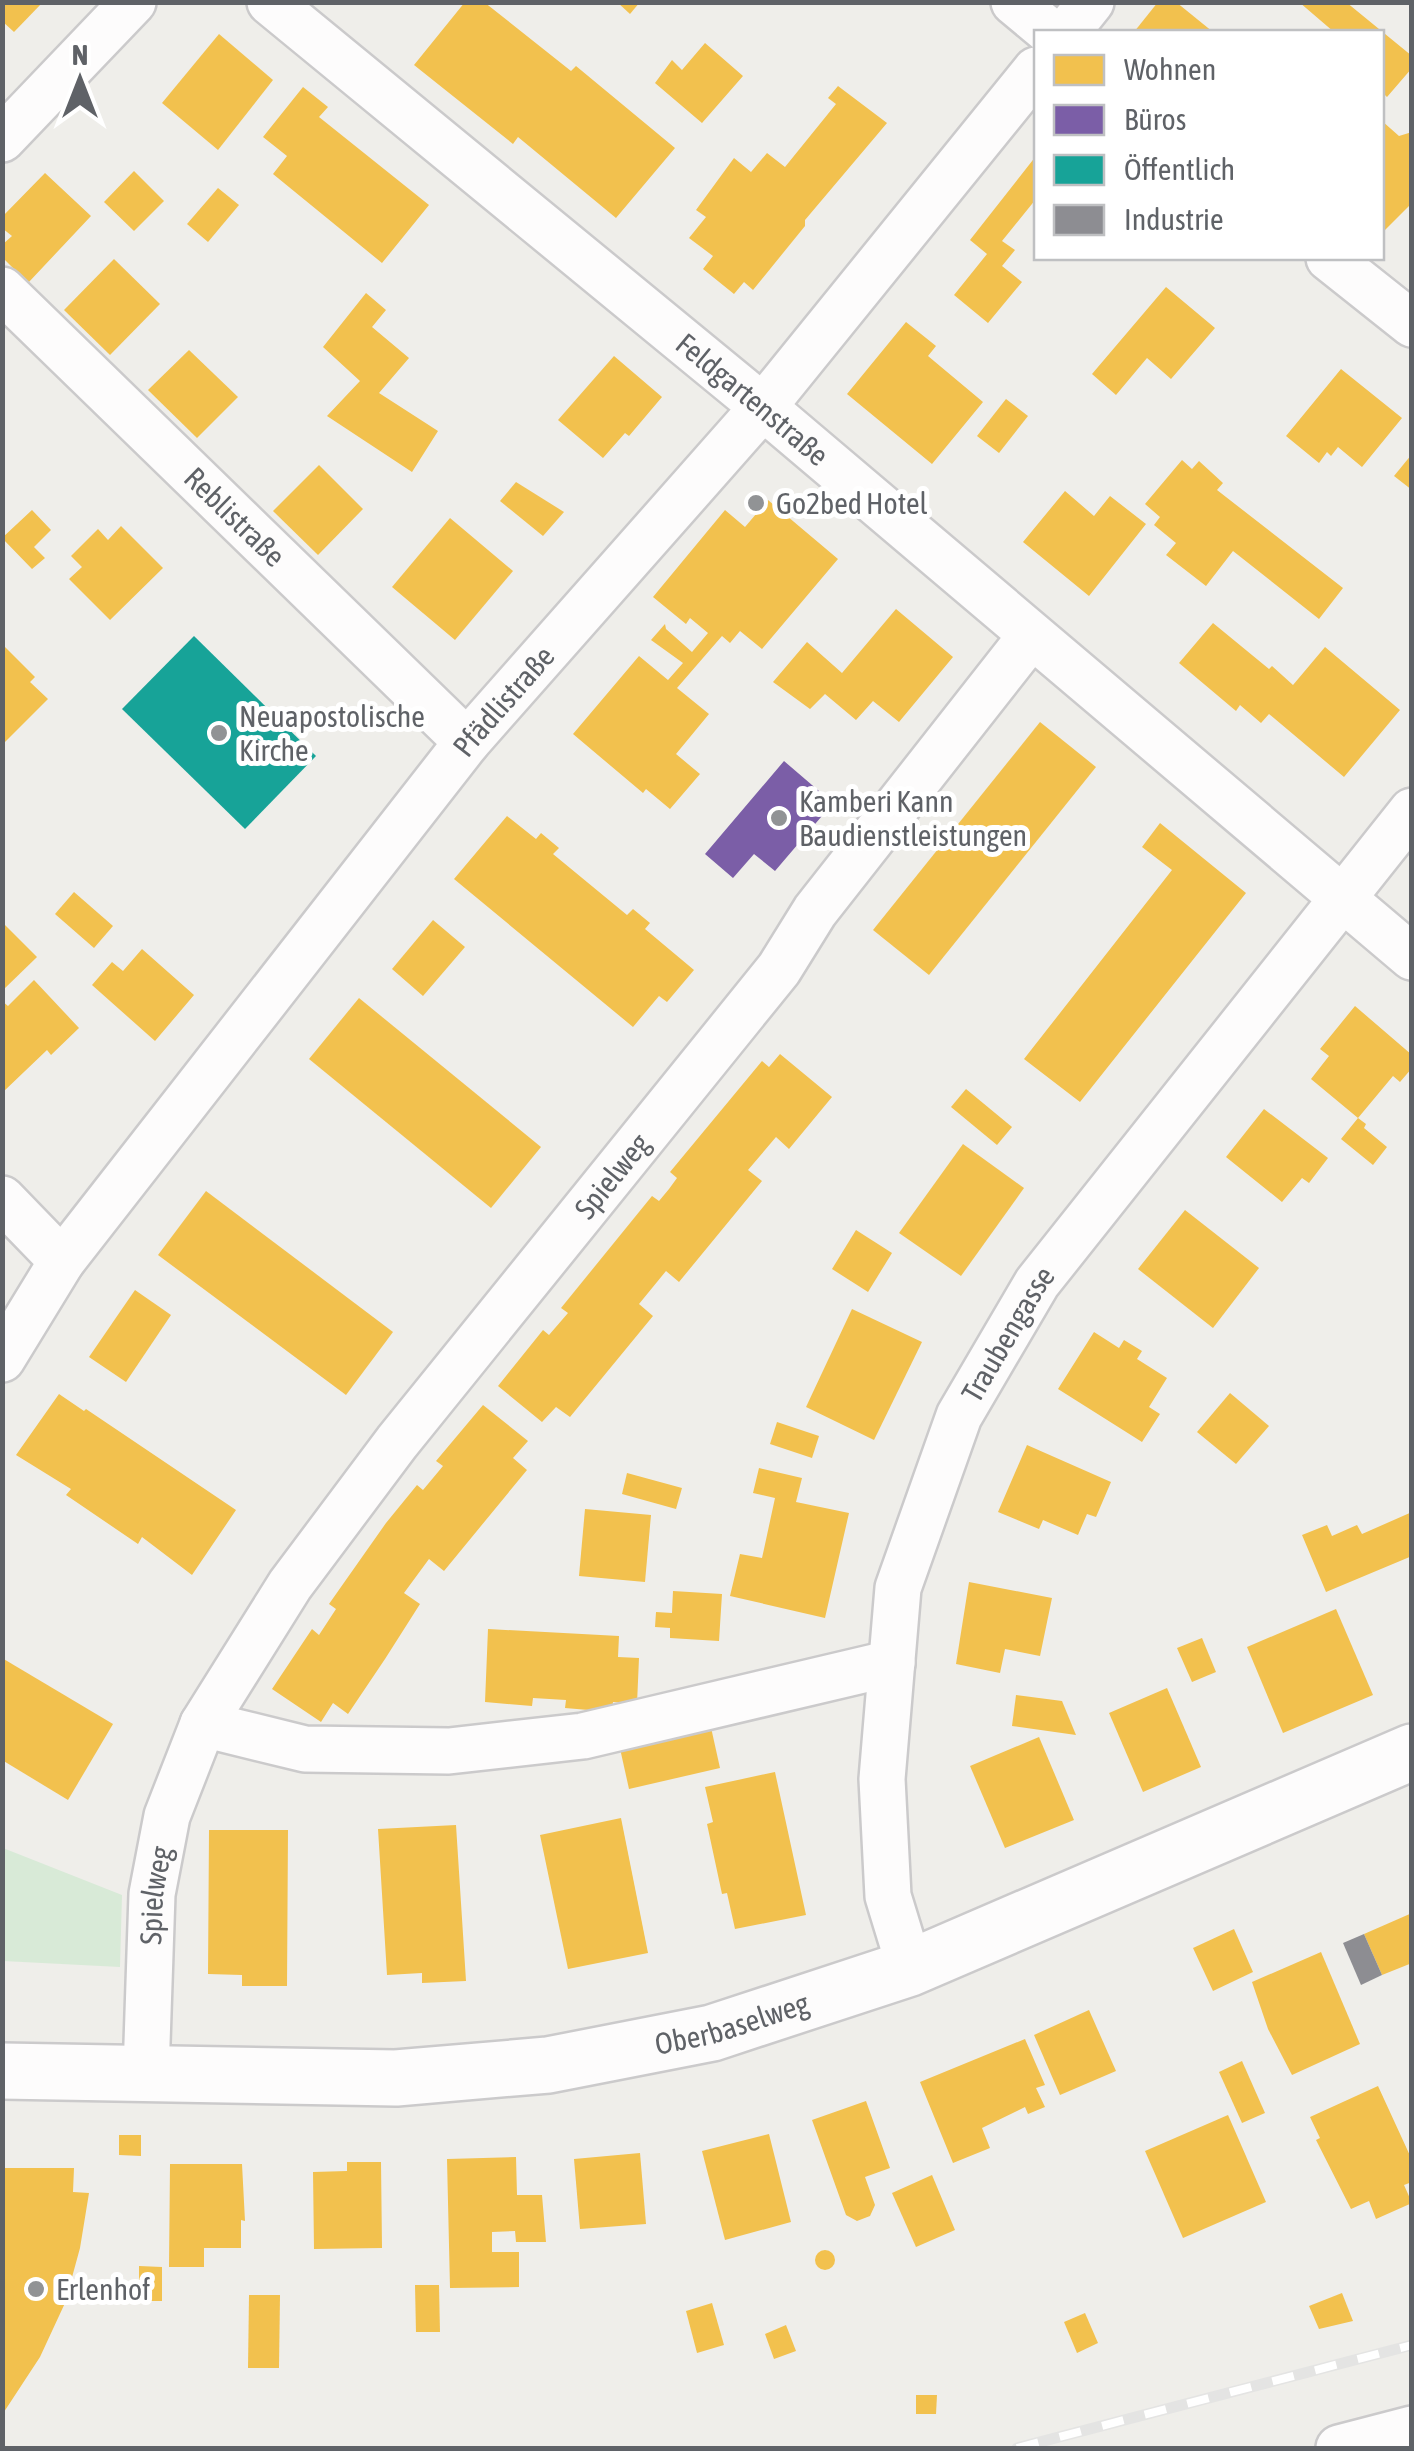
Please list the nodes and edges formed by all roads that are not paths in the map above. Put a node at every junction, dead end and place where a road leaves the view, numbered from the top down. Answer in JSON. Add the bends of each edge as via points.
{"nodes":[{"id":1,"x":132,"y":2,"type":"edge"},
{"id":2,"x":270,"y":2,"type":"edge"},
{"id":3,"x":1014,"y":2,"type":"edge"},
{"id":4,"x":1092,"y":2,"type":"edge"},
{"id":5,"x":1048,"y":30,"type":"edge"},
{"id":6,"x":1069,"y":30,"type":"edge"},
{"id":7,"x":1034,"y":72,"type":"edge"},
{"id":8,"x":2,"y":139,"type":"edge"},
{"id":9,"x":1332,"y":260,"type":"edge"},
{"id":10,"x":2,"y":290,"type":"edge"},
{"id":11,"x":1412,"y":324,"type":"edge"},
{"id":12,"x":763,"y":407,"type":"junction"},
{"id":13,"x":1031,"y":636,"type":"junction"},
{"id":14,"x":467,"y":742,"type":"junction"},
{"id":15,"x":1412,"y":811,"type":"edge"},
{"id":16,"x":1340,"y":900,"type":"junction"},
{"id":17,"x":1412,"y":957,"type":"edge"},
{"id":18,"x":2,"y":1200,"type":"edge"},
{"id":19,"x":62,"y":1261,"type":"junction"},
{"id":20,"x":2,"y":1359,"type":"edge"},
{"id":21,"x":892,"y":1663,"type":"junction"},
{"id":22,"x":203,"y":1724,"type":"junction"},
{"id":23,"x":1412,"y":1752,"type":"edge"},
{"id":24,"x":910,"y":1968,"type":"junction"},
{"id":25,"x":2,"y":2071,"type":"edge"},
{"id":26,"x":146,"y":2073,"type":"junction"},
{"id":27,"x":1412,"y":2429,"type":"edge"},
{"id":28,"x":1339,"y":2448,"type":"edge"}],
"edges":[{"from":1,"to":8,"type":"street"},
{"from":2,"to":12,"type":"street","name":"Feldgartenstraße"},
{"from":3,"to":5,"type":"street"},
{"from":4,"to":6,"type":"street"},
{"from":7,"to":12,"type":"street","name":"Pfädlistraße"},
{"from":9,"to":11,"type":"street"},
{"from":10,"to":14,"type":"street","name":"Reblistraße"},
{"from":12,"to":13,"type":"street","name":"Feldgartenstraße"},
{"from":12,"to":14,"type":"street","name":"Pfädlistraße"},
{"from":13,"to":16,"type":"street","name":"Feldgartenstraße"},
{"from":13,"to":22,"type":"street","name":"Spielweg","via":[[814,911],[779,970],[397,1442],[290,1585]]},
{"from":14,"to":19,"type":"street","name":"Pfädlistraße"},
{"from":15,"to":16,"type":"street","name":"Traubengasse"},
{"from":16,"to":17,"type":"street","name":"Feldgartenstraße"},
{"from":16,"to":21,"type":"street","name":"Traubengasse","via":[[1038,1283],[959,1416],[898,1588]]},
{"from":18,"to":19,"type":"street"},
{"from":19,"to":20,"type":"street","name":"Pfädlistraße"},
{"from":21,"to":22,"type":"street","via":[[583,1736],[449,1751],[305,1749]]},
{"from":21,"to":24,"type":"street","name":"Traubengasse","via":[[882,1779],[888,1896]]},
{"from":22,"to":26,"type":"street","name":"Spielweg","via":[[167,1816],[152,1894]]},
{"from":23,"to":24,"type":"street","name":"Oberbaselweg"},
{"from":24,"to":26,"type":"street","name":"Oberbaselweg","via":[[712,2033],[548,2065],[396,2078]]},
{"from":25,"to":26,"type":"street","name":"Oberbaselweg"},
{"from":27,"to":28,"type":"street"}]}
